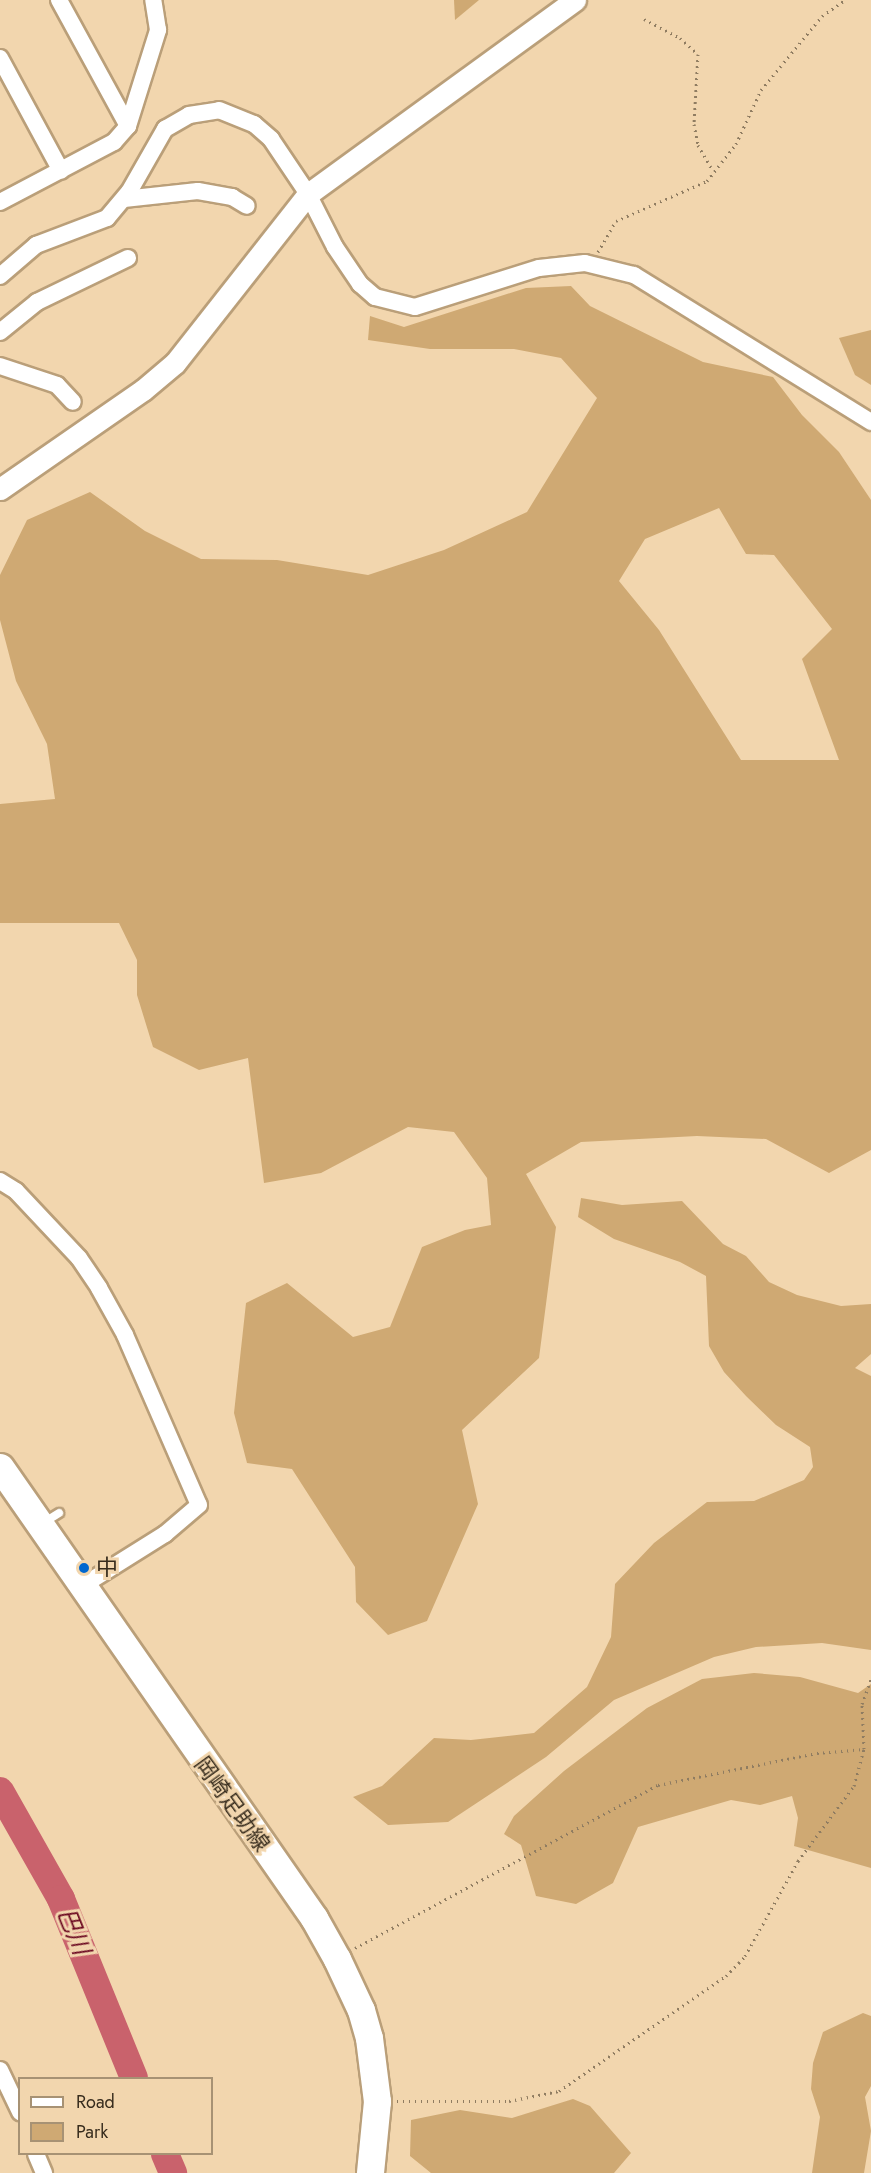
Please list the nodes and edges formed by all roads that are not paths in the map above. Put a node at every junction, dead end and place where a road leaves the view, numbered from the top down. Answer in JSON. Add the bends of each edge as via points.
{"nodes":[{"id":1,"x":59,"y":0,"type":"edge"},
{"id":2,"x":153,"y":0,"type":"edge"},
{"id":3,"x":575,"y":0,"type":"edge"},
{"id":4,"x":0,"y":58,"type":"edge"},
{"id":5,"x":128,"y":126,"type":"junction"},
{"id":6,"x":61,"y":171,"type":"junction"},
{"id":7,"x":308,"y":194,"type":"junction"},
{"id":8,"x":124,"y":199,"type":"junction"},
{"id":9,"x":0,"y":202,"type":"edge"},
{"id":10,"x":248,"y":206,"type":"dead end"},
{"id":11,"x":128,"y":258,"type":"dead end"},
{"id":12,"x":0,"y":276,"type":"edge"},
{"id":13,"x":0,"y":332,"type":"edge"},
{"id":14,"x":0,"y":366,"type":"edge"},
{"id":15,"x":73,"y":402,"type":"dead end"},
{"id":16,"x":871,"y":422,"type":"edge"},
{"id":17,"x":0,"y":489,"type":"edge"},
{"id":18,"x":0,"y":1181,"type":"edge"},
{"id":19,"x":0,"y":1467,"type":"edge"},
{"id":20,"x":82,"y":1586,"type":"junction"},
{"id":21,"x":0,"y":2070,"type":"edge"},
{"id":22,"x":18,"y":2108,"type":"edge"},
{"id":23,"x":36,"y":2155,"type":"edge"},
{"id":24,"x":44,"y":2173,"type":"edge"},
{"id":25,"x":370,"y":2173,"type":"edge"}],
"edges":[{"from":1,"to":5,"type":"street"},
{"from":2,"to":5,"type":"street","via":[[158,30]]},
{"from":3,"to":7,"type":"street"},
{"from":4,"to":6,"type":"street"},
{"from":5,"to":6,"type":"street","via":[[114,142]]},
{"from":6,"to":9,"type":"street"},
{"from":7,"to":8,"type":"street","via":[[284,155],[254,124],[230,112],[211,110],[180,118],[165,129]]},
{"from":7,"to":16,"type":"street","via":[[360,284],[375,297],[415,308],[539,268],[594,265],[634,274]]},
{"from":7,"to":17,"type":"street","via":[[175,363],[143,390]]},
{"from":8,"to":10,"type":"street","via":[[198,191],[232,197]]},
{"from":8,"to":12,"type":"street","via":[[96,225],[36,245]]},
{"from":11,"to":13,"type":"street","via":[[36,303]]},
{"from":14,"to":15,"type":"street","via":[[57,385]]},
{"from":18,"to":20,"type":"street","via":[[16,1191],[79,1258],[99,1288],[125,1335],[199,1505],[165,1534]]},
{"from":19,"to":20,"type":"main road","name":"岡崎足助線","via":[[49,1519]]},
{"from":20,"to":25,"type":"main road","name":"岡崎足助線","via":[[314,1918],[337,1959],[369,2038],[377,2101]]},
{"from":21,"to":22,"type":"street"},
{"from":23,"to":24,"type":"street"}]}
